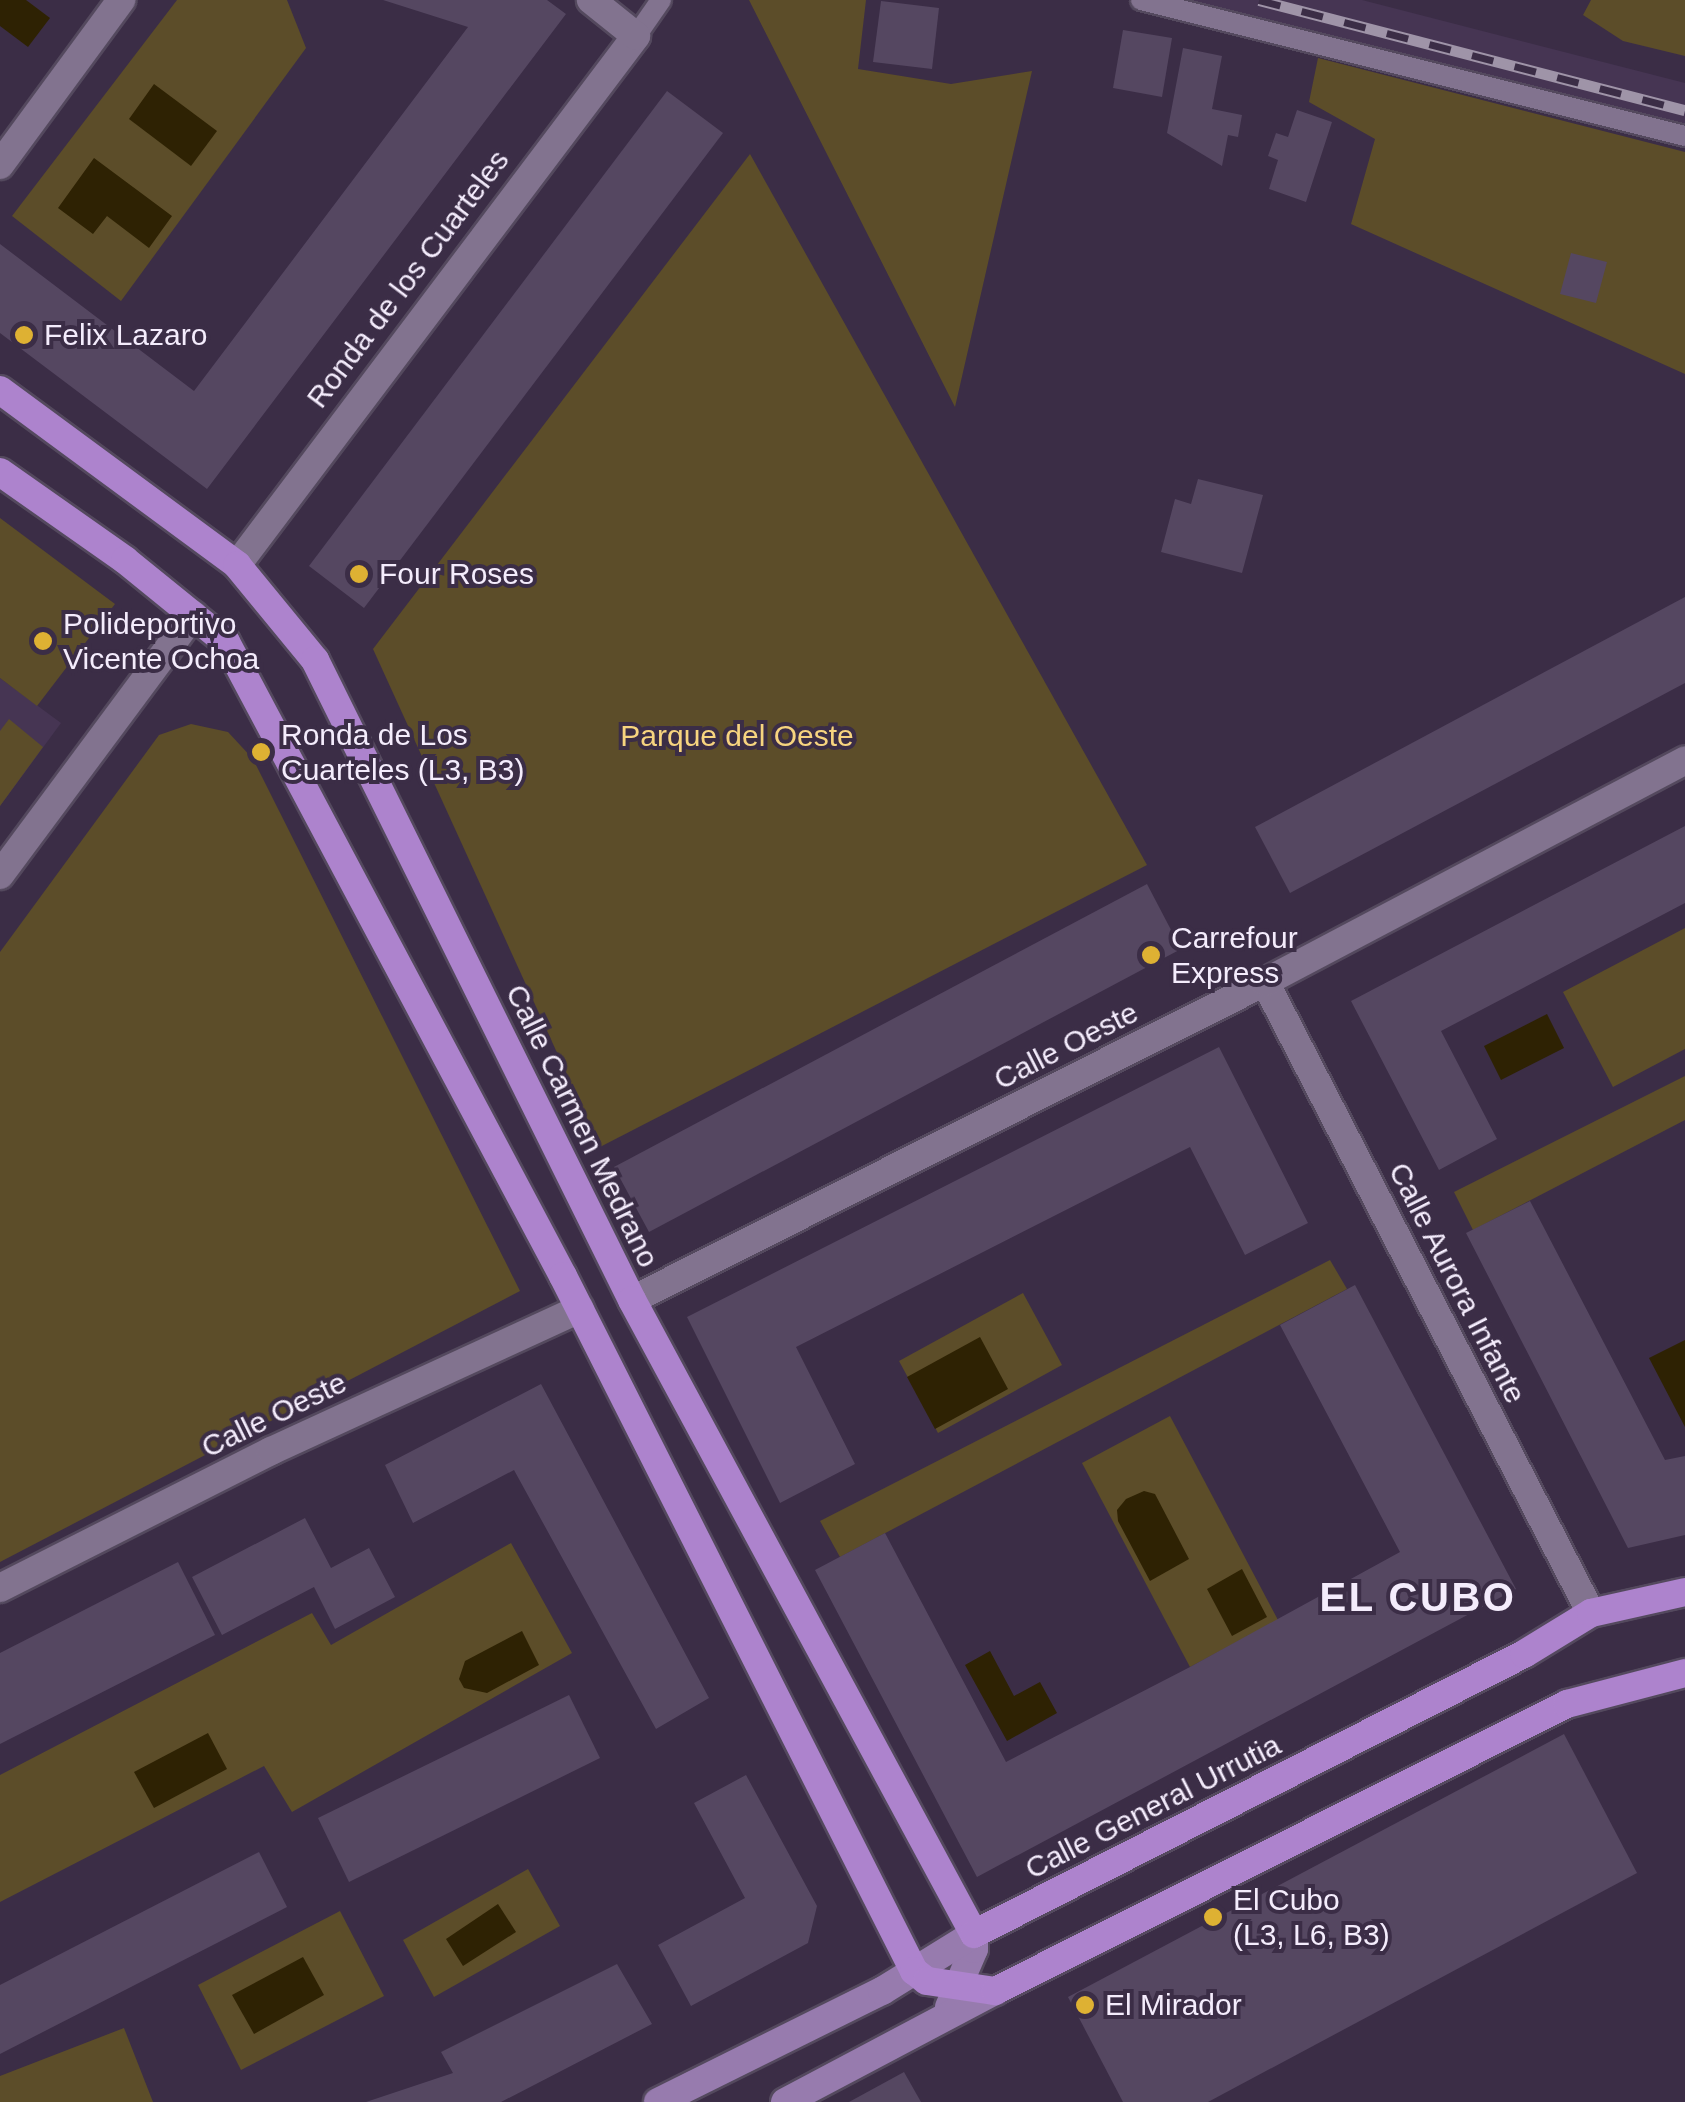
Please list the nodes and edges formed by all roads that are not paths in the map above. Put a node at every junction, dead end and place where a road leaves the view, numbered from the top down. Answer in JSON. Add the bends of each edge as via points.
{"nodes":[{"id":1,"x":120,"y":0,"type":"edge"},
{"id":2,"x":591,"y":0,"type":"edge"},
{"id":3,"x":661,"y":0,"type":"edge"},
{"id":4,"x":1141,"y":0,"type":"edge"},
{"id":5,"x":636,"y":36,"type":"junction"},
{"id":6,"x":1685,"y":136,"type":"edge"},
{"id":7,"x":0,"y":165,"type":"edge"},
{"id":8,"x":0,"y":390,"type":"edge"},
{"id":9,"x":0,"y":472,"type":"edge"},
{"id":10,"x":238,"y":565,"type":"junction"},
{"id":11,"x":192,"y":615,"type":"junction"},
{"id":12,"x":1685,"y":761,"type":"edge"},
{"id":13,"x":0,"y":874,"type":"edge"},
{"id":14,"x":1265,"y":982,"type":"junction"},
{"id":15,"x":632,"y":1300,"type":"junction"},
{"id":16,"x":580,"y":1309,"type":"junction"},
{"id":17,"x":0,"y":1588,"type":"edge"},
{"id":18,"x":1685,"y":1592,"type":"edge"},
{"id":19,"x":1591,"y":1613,"type":"junction"},
{"id":20,"x":1685,"y":1673,"type":"edge"},
{"id":21,"x":974,"y":1934,"type":"junction"},
{"id":22,"x":914,"y":1971,"type":"junction"},
{"id":23,"x":958,"y":1986,"type":"junction"},
{"id":24,"x":995,"y":1991,"type":"junction"},
{"id":25,"x":944,"y":2018,"type":"junction"},
{"id":26,"x":658,"y":2102,"type":"edge"},
{"id":27,"x":784,"y":2102,"type":"edge"}],
"edges":[{"from":1,"to":7,"type":"street"},
{"from":2,"to":5,"type":"street"},
{"from":3,"to":5,"type":"lane"},
{"from":4,"to":6,"type":"lane"},
{"from":5,"to":10,"type":"street","name":"Ronda de los Cuarteles"},
{"from":8,"to":10,"type":"main road","name":"Calle Carmen Medrano"},
{"from":9,"to":11,"type":"main road"},
{"from":10,"to":15,"type":"main road","name":"Calle Carmen Medrano","via":[[314,660]]},
{"from":11,"to":13,"type":"street"},
{"from":11,"to":16,"type":"main road","via":[[226,642]]},
{"from":12,"to":14,"type":"street","name":"Calle Oeste"},
{"from":14,"to":15,"type":"street","name":"Calle Oeste"},
{"from":14,"to":19,"type":"street","name":"Calle Aurora Infante"},
{"from":15,"to":21,"type":"main road","name":"Calle Carmen Medrano"},
{"from":16,"to":17,"type":"street","name":"Calle Oeste","via":[[270,1451]]},
{"from":16,"to":22,"type":"main road"},
{"from":18,"to":19,"type":"main road","name":"Calle General Urrutia"},
{"from":19,"to":21,"type":"main road","name":"Calle General Urrutia","via":[[1524,1654]]},
{"from":20,"to":24,"type":"main road","via":[[1566,1704]]},
{"from":21,"to":22,"type":"main road","name":"Calle General Urrutia"},
{"from":21,"to":23,"type":"main road"},
{"from":22,"to":23,"type":"main road","via":[[927,1981]]},
{"from":22,"to":26,"type":"main road","name":"Calle General Urrutia"},
{"from":23,"to":24,"type":"main road"},
{"from":23,"to":25,"type":"main road"},
{"from":24,"to":25,"type":"main road"},
{"from":25,"to":27,"type":"main road"}]}
